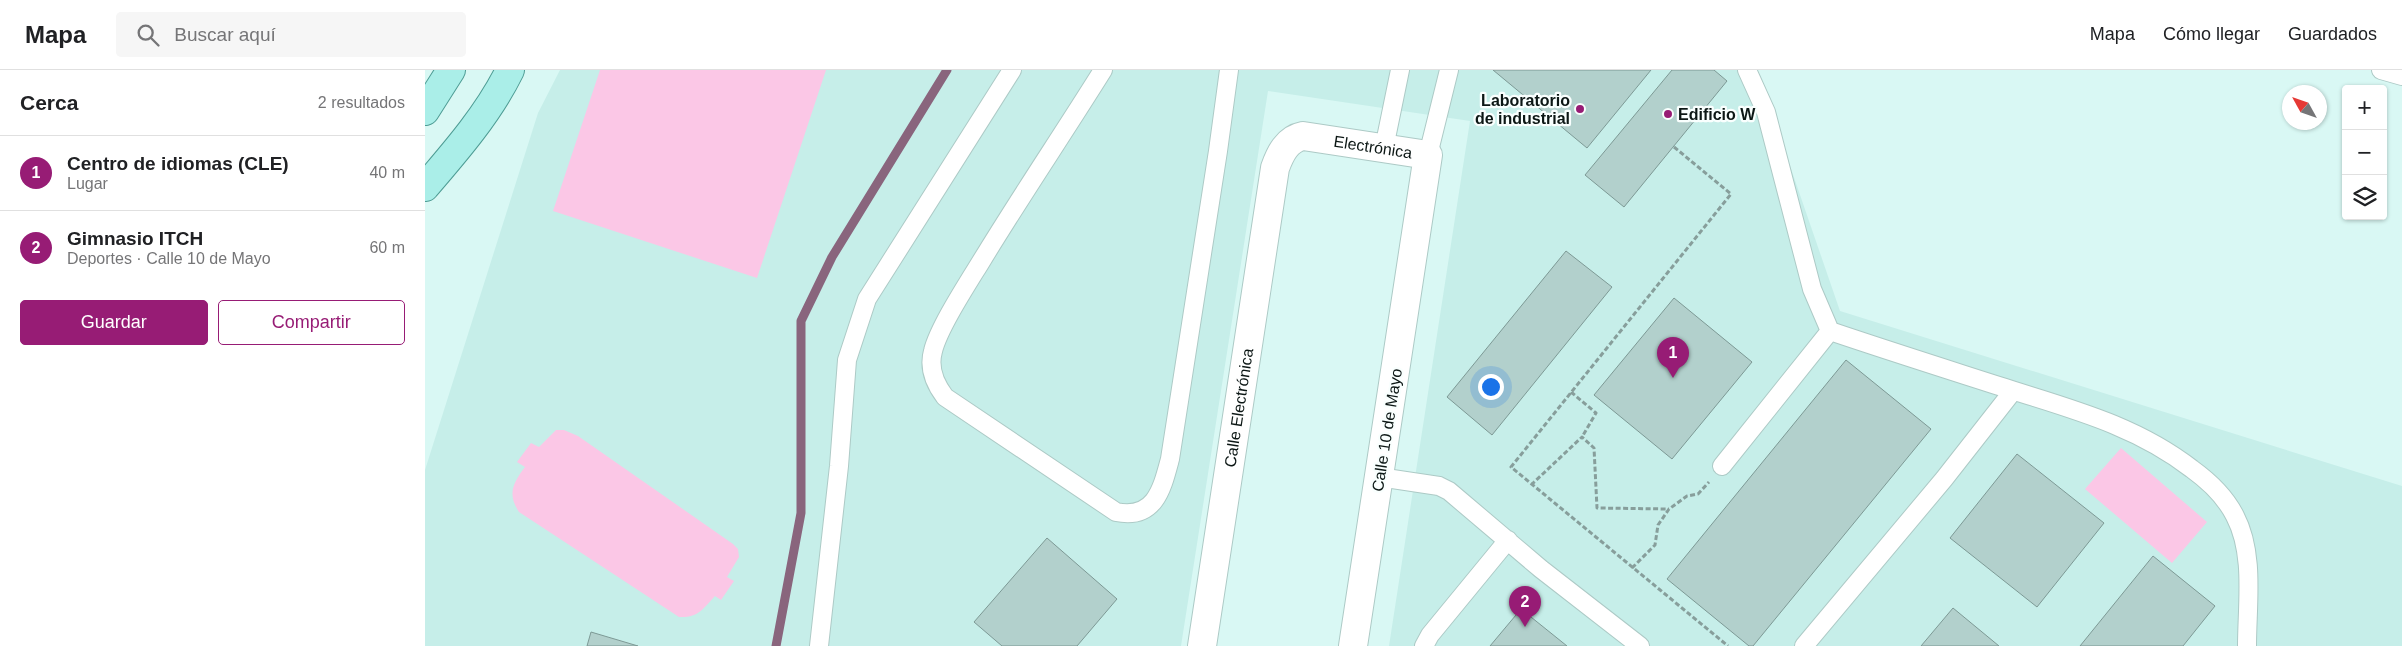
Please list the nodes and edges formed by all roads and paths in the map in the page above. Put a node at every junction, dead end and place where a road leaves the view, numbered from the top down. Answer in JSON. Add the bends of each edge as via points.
{"nodes":[{"id":1,"x":451,"y":70,"type":"edge"},
{"id":2,"x":509,"y":70,"type":"edge"},
{"id":3,"x":1012,"y":70,"type":"edge"},
{"id":4,"x":1103,"y":70,"type":"edge"},
{"id":5,"x":1229,"y":70,"type":"edge"},
{"id":6,"x":1399,"y":70,"type":"edge"},
{"id":7,"x":1449,"y":70,"type":"edge"},
{"id":8,"x":1747,"y":70,"type":"edge"},
{"id":9,"x":2381,"y":70,"type":"edge"},
{"id":10,"x":2402,"y":76,"type":"edge"},
{"id":11,"x":425,"y":111,"type":"edge"},
{"id":12,"x":1674,"y":147,"type":"dead end"},
{"id":13,"x":1384,"y":148,"type":"junction"},
{"id":14,"x":1428,"y":155,"type":"junction"},
{"id":15,"x":1275,"y":168,"type":"joint"},
{"id":16,"x":425,"y":187,"type":"edge"},
{"id":17,"x":1421,"y":213,"type":"joint"},
{"id":18,"x":1830,"y":331,"type":"junction"},
{"id":19,"x":2013,"y":391,"type":"junction"},
{"id":20,"x":1571,"y":392,"type":"junction"},
{"id":21,"x":1582,"y":437,"type":"junction"},
{"id":22,"x":1722,"y":466,"type":"joint"},
{"id":23,"x":1379,"y":477,"type":"junction"},
{"id":24,"x":1531,"y":485,"type":"junction"},
{"id":25,"x":1669,"y":509,"type":"junction"},
{"id":26,"x":1508,"y":540,"type":"junction"},
{"id":27,"x":1632,"y":568,"type":"junction"},
{"id":28,"x":1821,"y":628,"type":"junction"},
{"id":29,"x":819,"y":646,"type":"edge"},
{"id":30,"x":1202,"y":646,"type":"edge"},
{"id":31,"x":1353,"y":646,"type":"edge"},
{"id":32,"x":1424,"y":646,"type":"edge"},
{"id":33,"x":1640,"y":646,"type":"edge"},
{"id":34,"x":1728,"y":646,"type":"edge"},
{"id":35,"x":1804,"y":646,"type":"edge"},
{"id":36,"x":1820,"y":646,"type":"edge"},
{"id":37,"x":2247,"y":646,"type":"edge"}],
"edges":[{"from":1,"to":11,"type":"main road"},
{"from":2,"to":16,"type":"main road","via":[[501,88],[459,148]]},
{"from":3,"to":29,"type":"lane","via":[[867,299],[847,360]]},
{"from":4,"to":5,"type":"lane","via":[[971,278],[939,336],[932,366],[935,384],[945,397],[1117,512],[1129,514],[1156,501],[1170,459]]},
{"from":6,"to":13,"type":"lane"},
{"from":7,"to":14,"type":"lane"},
{"from":8,"to":18,"type":"lane","via":[[1767,112],[1812,289]]},
{"from":9,"to":10,"type":"lane"},
{"from":12,"to":20,"type":"path","via":[[1731,194]]},
{"from":13,"to":14,"type":"street","name":"Electrónica"},
{"from":13,"to":15,"type":"street","name":"Electrónica","via":[[1300,136],[1283,150]]},
{"from":14,"to":17,"type":"street","name":"Electrónica"},
{"from":15,"to":30,"type":"street","name":"Calle Electrónica"},
{"from":17,"to":23,"type":"street","name":"Calle 10 de Mayo"},
{"from":18,"to":19,"type":"lane"},
{"from":18,"to":22,"type":"lane"},
{"from":19,"to":28,"type":"lane"},
{"from":19,"to":37,"type":"lane","via":[[2095,416],[2142,436],[2174,454],[2219,491],[2235,514],[2246,544]]},
{"from":20,"to":21,"type":"path","via":[[1596,413]]},
{"from":20,"to":24,"type":"path","via":[[1511,466]]},
{"from":21,"to":24,"type":"path"},
{"from":21,"to":25,"type":"path","via":[[1594,448],[1597,508]]},
{"from":22,"to":25,"type":"path","via":[[1698,494],[1687,496]]},
{"from":23,"to":26,"type":"lane","via":[[1439,486]]},
{"from":23,"to":31,"type":"street","name":"Calle 10 de Mayo"},
{"from":24,"to":27,"type":"path"},
{"from":25,"to":27,"type":"path","via":[[1658,525],[1655,545]]},
{"from":26,"to":32,"type":"lane"},
{"from":26,"to":33,"type":"lane"},
{"from":27,"to":34,"type":"path"},
{"from":28,"to":35,"type":"lane"},
{"from":28,"to":36,"type":"lane"}]}
